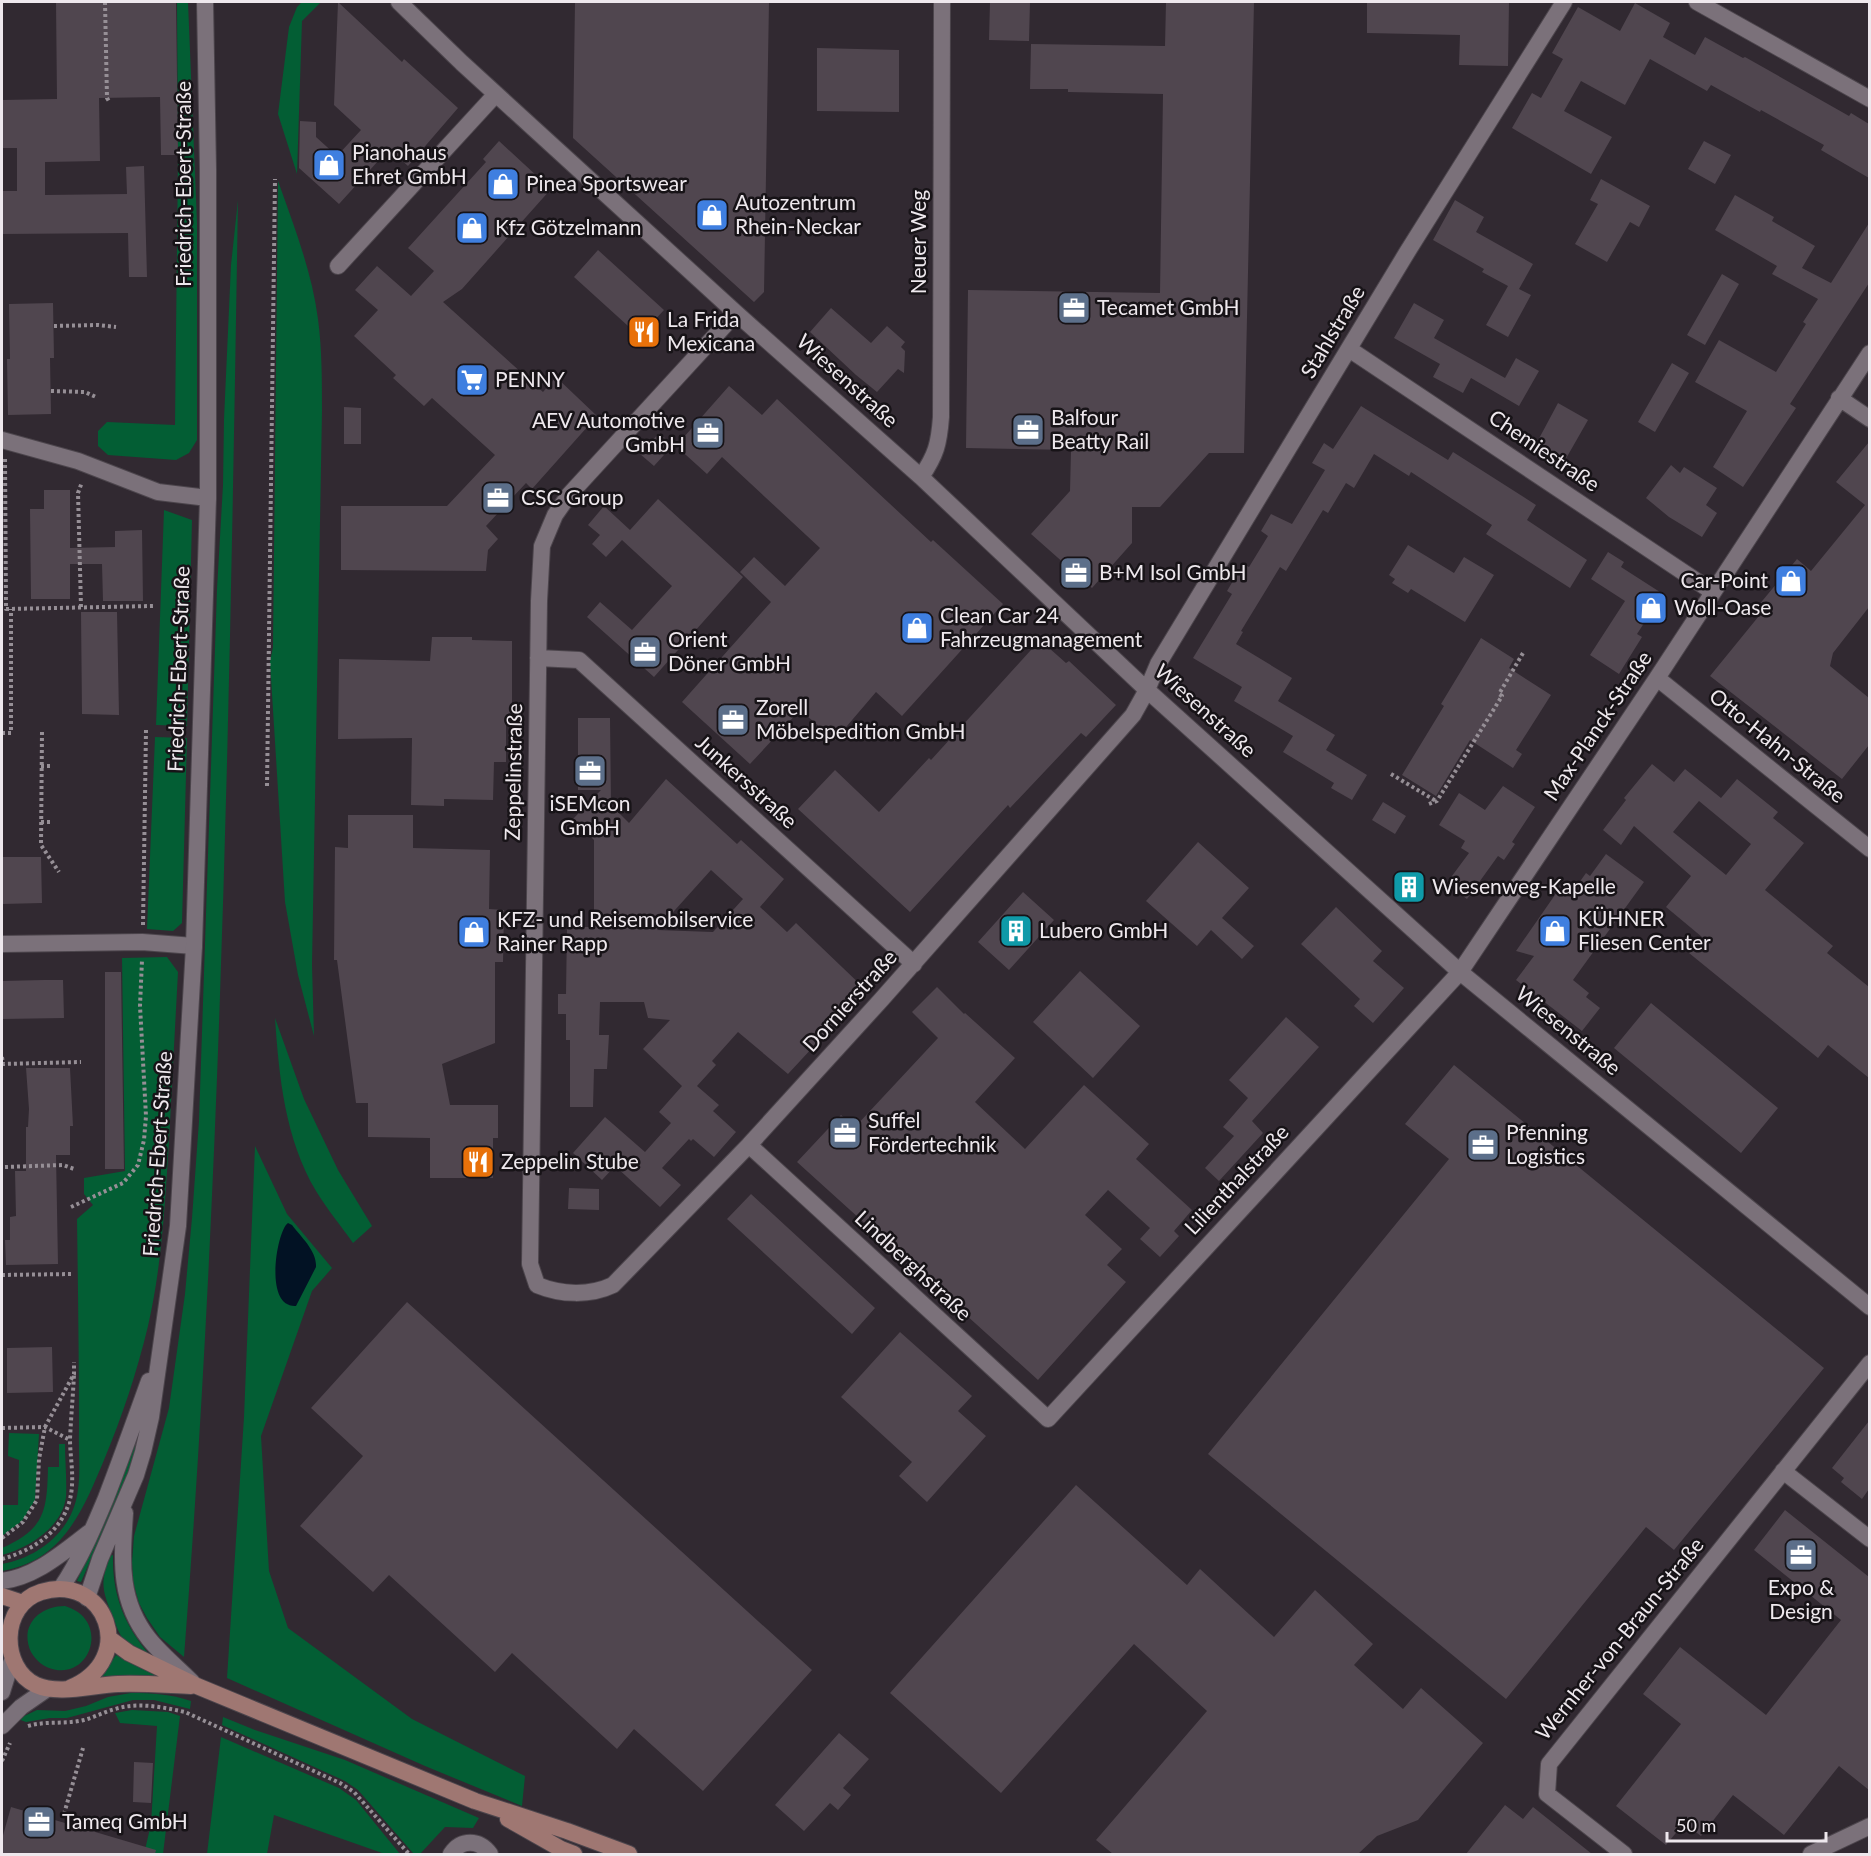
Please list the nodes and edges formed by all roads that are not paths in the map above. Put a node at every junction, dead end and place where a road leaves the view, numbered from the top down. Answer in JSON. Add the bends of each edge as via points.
{"nodes":[{"id":1,"x":205,"y":2,"type":"edge"},
{"id":2,"x":399,"y":2,"type":"edge"},
{"id":3,"x":942,"y":2,"type":"edge"},
{"id":4,"x":1564,"y":2,"type":"edge"},
{"id":5,"x":1697,"y":2,"type":"edge"},
{"id":6,"x":496,"y":94,"type":"junction"},
{"id":7,"x":1869,"y":99,"type":"edge"},
{"id":8,"x":338,"y":266,"type":"dead end"},
{"id":9,"x":736,"y":313,"type":"junction"},
{"id":10,"x":1349,"y":349,"type":"junction"},
{"id":11,"x":1869,"y":353,"type":"edge"},
{"id":12,"x":1839,"y":398,"type":"junction"},
{"id":13,"x":1869,"y":418,"type":"edge"},
{"id":14,"x":3,"y":440,"type":"edge"},
{"id":15,"x":921,"y":477,"type":"junction"},
{"id":16,"x":208,"y":498,"type":"junction"},
{"id":17,"x":1713,"y":592,"type":"junction"},
{"id":18,"x":538,"y":658,"type":"junction"},
{"id":19,"x":1657,"y":678,"type":"junction"},
{"id":20,"x":1148,"y":690,"type":"junction"},
{"id":21,"x":1869,"y":849,"type":"edge"},
{"id":22,"x":2,"y":944,"type":"edge"},
{"id":23,"x":194,"y":946,"type":"junction"},
{"id":24,"x":914,"y":964,"type":"junction"},
{"id":25,"x":1460,"y":972,"type":"junction"},
{"id":26,"x":749,"y":1145,"type":"junction"},
{"id":27,"x":553,"y":1292,"type":"joint"},
{"id":28,"x":1869,"y":1307,"type":"edge"},
{"id":29,"x":163,"y":1338,"type":"junction"},
{"id":30,"x":1869,"y":1363,"type":"edge"},
{"id":31,"x":1048,"y":1419,"type":"joint"},
{"id":32,"x":1783,"y":1471,"type":"junction"},
{"id":33,"x":126,"y":1501,"type":"junction"},
{"id":34,"x":93,"y":1529,"type":"junction"},
{"id":35,"x":1869,"y":1539,"type":"edge"},
{"id":36,"x":2,"y":1581,"type":"edge"},
{"id":37,"x":61,"y":1588,"type":"junction"},
{"id":38,"x":2,"y":1596,"type":"edge"},
{"id":39,"x":87,"y":1598,"type":"junction"},
{"id":40,"x":20,"y":1602,"type":"junction"},
{"id":41,"x":3,"y":1636,"type":"edge"},
{"id":42,"x":110,"y":1639,"type":"junction"},
{"id":43,"x":11,"y":1663,"type":"junction"},
{"id":44,"x":197,"y":1686,"type":"junction"},
{"id":45,"x":70,"y":1688,"type":"junction"},
{"id":46,"x":47,"y":1689,"type":"junction"},
{"id":47,"x":2,"y":1692,"type":"edge"},
{"id":48,"x":2,"y":1726,"type":"edge"},
{"id":49,"x":476,"y":1801,"type":"junction"},
{"id":50,"x":1869,"y":1826,"type":"edge"},
{"id":51,"x":451,"y":1854,"type":"edge"},
{"id":52,"x":490,"y":1854,"type":"edge"},
{"id":53,"x":574,"y":1854,"type":"edge"},
{"id":54,"x":628,"y":1854,"type":"edge"},
{"id":55,"x":1624,"y":1854,"type":"edge"},
{"id":56,"x":1811,"y":1854,"type":"edge"}],
"edges":[{"from":1,"to":16,"type":"street","name":"Friedrich-Ebert-Straße"},
{"from":2,"to":6,"type":"street","name":"Wiesenstraße"},
{"from":3,"to":15,"type":"street","name":"Neuer Weg","via":[[941,417],[934,458]]},
{"from":4,"to":10,"type":"street","name":"Stahlstraße"},
{"from":5,"to":7,"type":"street"},
{"from":6,"to":8,"type":"street"},
{"from":6,"to":9,"type":"street","name":"Wiesenstraße"},
{"from":9,"to":15,"type":"street","name":"Wiesenstraße"},
{"from":9,"to":18,"type":"street","name":"Zeppelinstraße","via":[[555,515],[542,546]]},
{"from":10,"to":17,"type":"street","name":"Chemiestraße"},
{"from":10,"to":20,"type":"street","name":"Stahlstraße","via":[[1158,664]]},
{"from":11,"to":12,"type":"street","name":"Max-Planck-Straße"},
{"from":12,"to":13,"type":"street"},
{"from":12,"to":17,"type":"street","name":"Max-Planck-Straße"},
{"from":14,"to":16,"type":"street","via":[[78,461],[158,492]]},
{"from":15,"to":20,"type":"street","name":"Wiesenstraße"},
{"from":16,"to":23,"type":"street","name":"Friedrich-Ebert-Straße"},
{"from":17,"to":19,"type":"street","name":"Max-Planck-Straße"},
{"from":18,"to":24,"type":"street","name":"Junkersstraße","via":[[579,660]]},
{"from":18,"to":27,"type":"street","name":"Zeppelinstraße","via":[[530,1264],[537,1286]]},
{"from":19,"to":21,"type":"street","name":"Otto-Hahn-Straße"},
{"from":19,"to":25,"type":"street","name":"Max-Planck-Straße"},
{"from":20,"to":24,"type":"street","name":"Dornierstraße","via":[[1133,715]]},
{"from":20,"to":25,"type":"street","name":"Wiesenstraße"},
{"from":22,"to":23,"type":"street","via":[[142,942]]},
{"from":23,"to":29,"type":"street","name":"Friedrich-Ebert-Straße","via":[[178,1226]]},
{"from":24,"to":26,"type":"street","name":"Dornierstraße"},
{"from":25,"to":28,"type":"street","name":"Wiesenstraße"},
{"from":25,"to":31,"type":"street","name":"Lilienthalstraße"},
{"from":26,"to":27,"type":"street","name":"Dornierstraße","via":[[614,1286],[597,1293]]},
{"from":26,"to":31,"type":"street","name":"Lindberghstraße"},
{"from":29,"to":33,"type":"street","name":"Friedrich-Ebert-Straße","via":[[143,1452]]},
{"from":29,"to":34,"type":"street","name":"Friedrich-Ebert-Straße","via":[[129,1441]]},
{"from":30,"to":32,"type":"street","name":"Wernher-von-Braun-Straße"},
{"from":32,"to":35,"type":"street"},
{"from":32,"to":55,"type":"street","name":"Wernher-von-Braun-Straße","via":[[1549,1764],[1547,1794]]},
{"from":33,"to":39,"type":"street","name":"Friedrich-Ebert-Straße"},
{"from":33,"to":44,"type":"street","via":[[122,1559],[125,1595],[136,1622],[150,1640]]},
{"from":34,"to":36,"type":"street","via":[[46,1564]]},
{"from":34,"to":37,"type":"street","name":"Friedrich-Ebert-Straße"},
{"from":37,"to":39,"type":"main road"},
{"from":37,"to":40,"type":"main road"},
{"from":38,"to":40,"type":"main road"},
{"from":39,"to":42,"type":"main road","via":[[102,1613]]},
{"from":40,"to":41,"type":"main road"},
{"from":41,"to":43,"type":"main road"},
{"from":42,"to":44,"type":"main road","via":[[129,1653]]},
{"from":42,"to":45,"type":"main road","via":[[100,1667]]},
{"from":43,"to":46,"type":"main road","via":[[26,1680]]},
{"from":43,"to":47,"type":"street"},
{"from":44,"to":45,"type":"main road","via":[[120,1684]]},
{"from":44,"to":49,"type":"main road"},
{"from":45,"to":46,"type":"main road"},
{"from":46,"to":48,"type":"street"},
{"from":49,"to":53,"type":"main road"},
{"from":49,"to":54,"type":"main road"},
{"from":50,"to":56,"type":"street"},
{"from":51,"to":52,"type":"street","via":[[457,1846],[471,1842],[485,1847]]}]}
